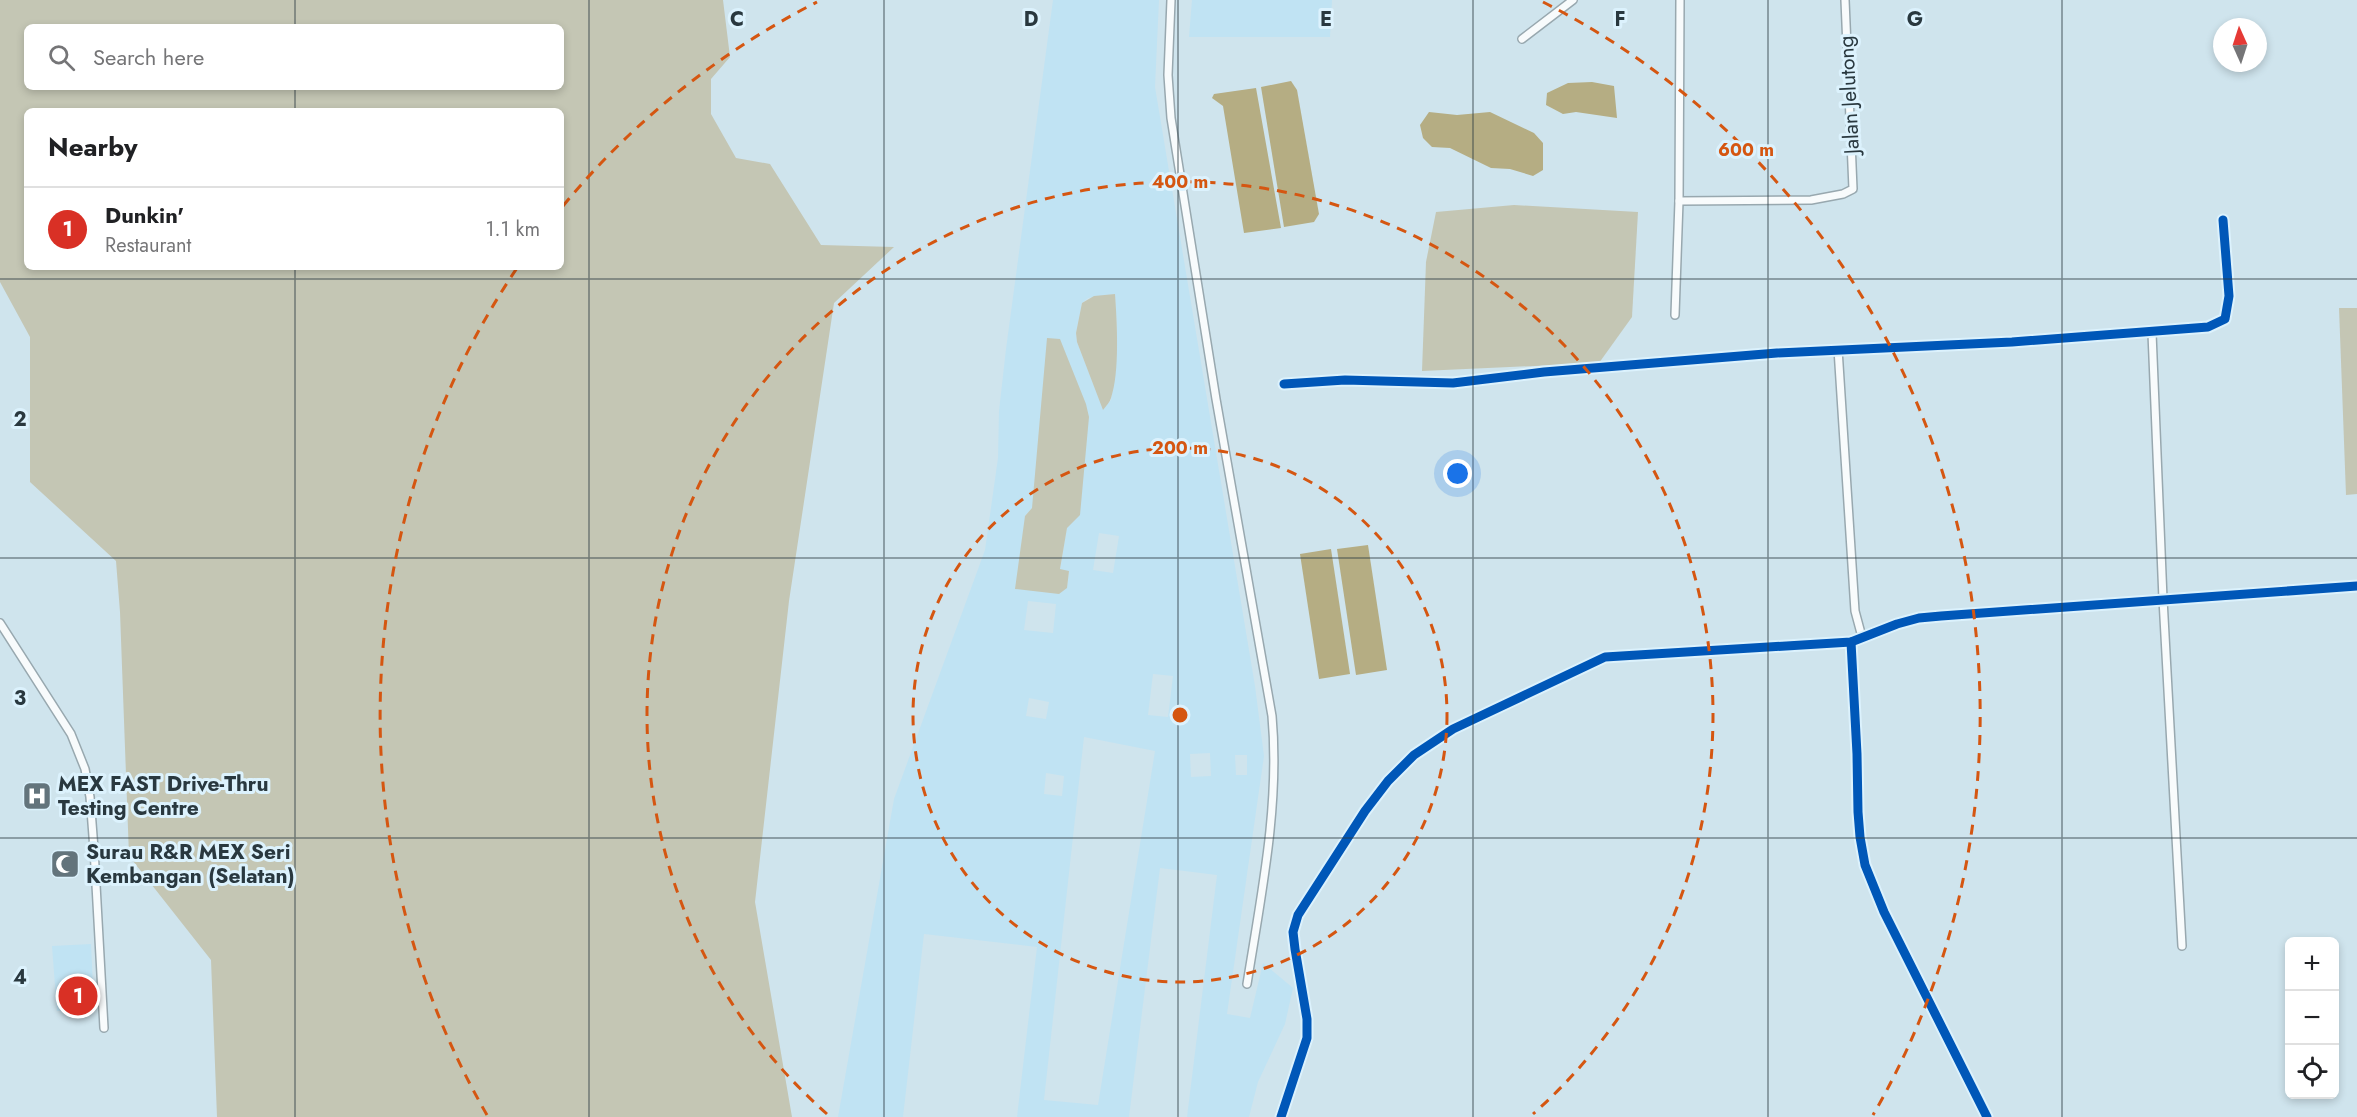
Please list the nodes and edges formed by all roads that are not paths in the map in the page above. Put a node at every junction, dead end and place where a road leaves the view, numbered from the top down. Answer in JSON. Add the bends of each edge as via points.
{"nodes":[{"id":1,"x":1171,"y":0,"type":"edge"},
{"id":2,"x":1573,"y":0,"type":"edge"},
{"id":3,"x":1680,"y":0,"type":"edge"},
{"id":4,"x":1845,"y":0,"type":"edge"},
{"id":5,"x":1522,"y":39,"type":"dead end"},
{"id":6,"x":1679,"y":201,"type":"junction"},
{"id":7,"x":2223,"y":220,"type":"dead end"},
{"id":8,"x":1675,"y":315,"type":"dead end"},
{"id":9,"x":2152,"y":333,"type":"junction"},
{"id":10,"x":1838,"y":349,"type":"junction"},
{"id":11,"x":1284,"y":384,"type":"dead end"},
{"id":12,"x":2357,"y":586,"type":"edge"},
{"id":13,"x":2163,"y":599,"type":"junction"},
{"id":14,"x":0,"y":623,"type":"edge"},
{"id":15,"x":1862,"y":637,"type":"junction"},
{"id":16,"x":1851,"y":642,"type":"junction"},
{"id":17,"x":2182,"y":946,"type":"dead end"},
{"id":18,"x":1247,"y":984,"type":"dead end"},
{"id":19,"x":104,"y":1028,"type":"dead end"},
{"id":20,"x":1281,"y":1117,"type":"edge"},
{"id":21,"x":1987,"y":1117,"type":"edge"}],
"edges":[{"from":1,"to":18,"type":"street","via":[[1171,118],[1275,744],[1271,816]]},
{"from":2,"to":5,"type":"street"},
{"from":3,"to":6,"type":"street"},
{"from":4,"to":6,"type":"street","name":"Jalan Jelutong","via":[[1853,189],[1811,200]]},
{"from":6,"to":8,"type":"street"},
{"from":7,"to":9,"type":"street","via":[[2229,296],[2225,319],[2208,327]]},
{"from":9,"to":10,"type":"street"},
{"from":9,"to":13,"type":"street"},
{"from":10,"to":11,"type":"street","via":[[1453,383],[1345,380]]},
{"from":10,"to":15,"type":"street","via":[[1855,611]]},
{"from":12,"to":13,"type":"street"},
{"from":13,"to":15,"type":"street","via":[[1919,618]]},
{"from":13,"to":17,"type":"street"},
{"from":14,"to":19,"type":"street","via":[[71,734],[85,769],[94,849]]},
{"from":15,"to":16,"type":"street"},
{"from":16,"to":20,"type":"street","via":[[1605,657],[1453,729],[1414,755],[1365,811],[1298,915],[1294,949],[1307,1038]]},
{"from":16,"to":21,"type":"street","via":[[1858,820],[1865,865],[1888,921]]}]}
